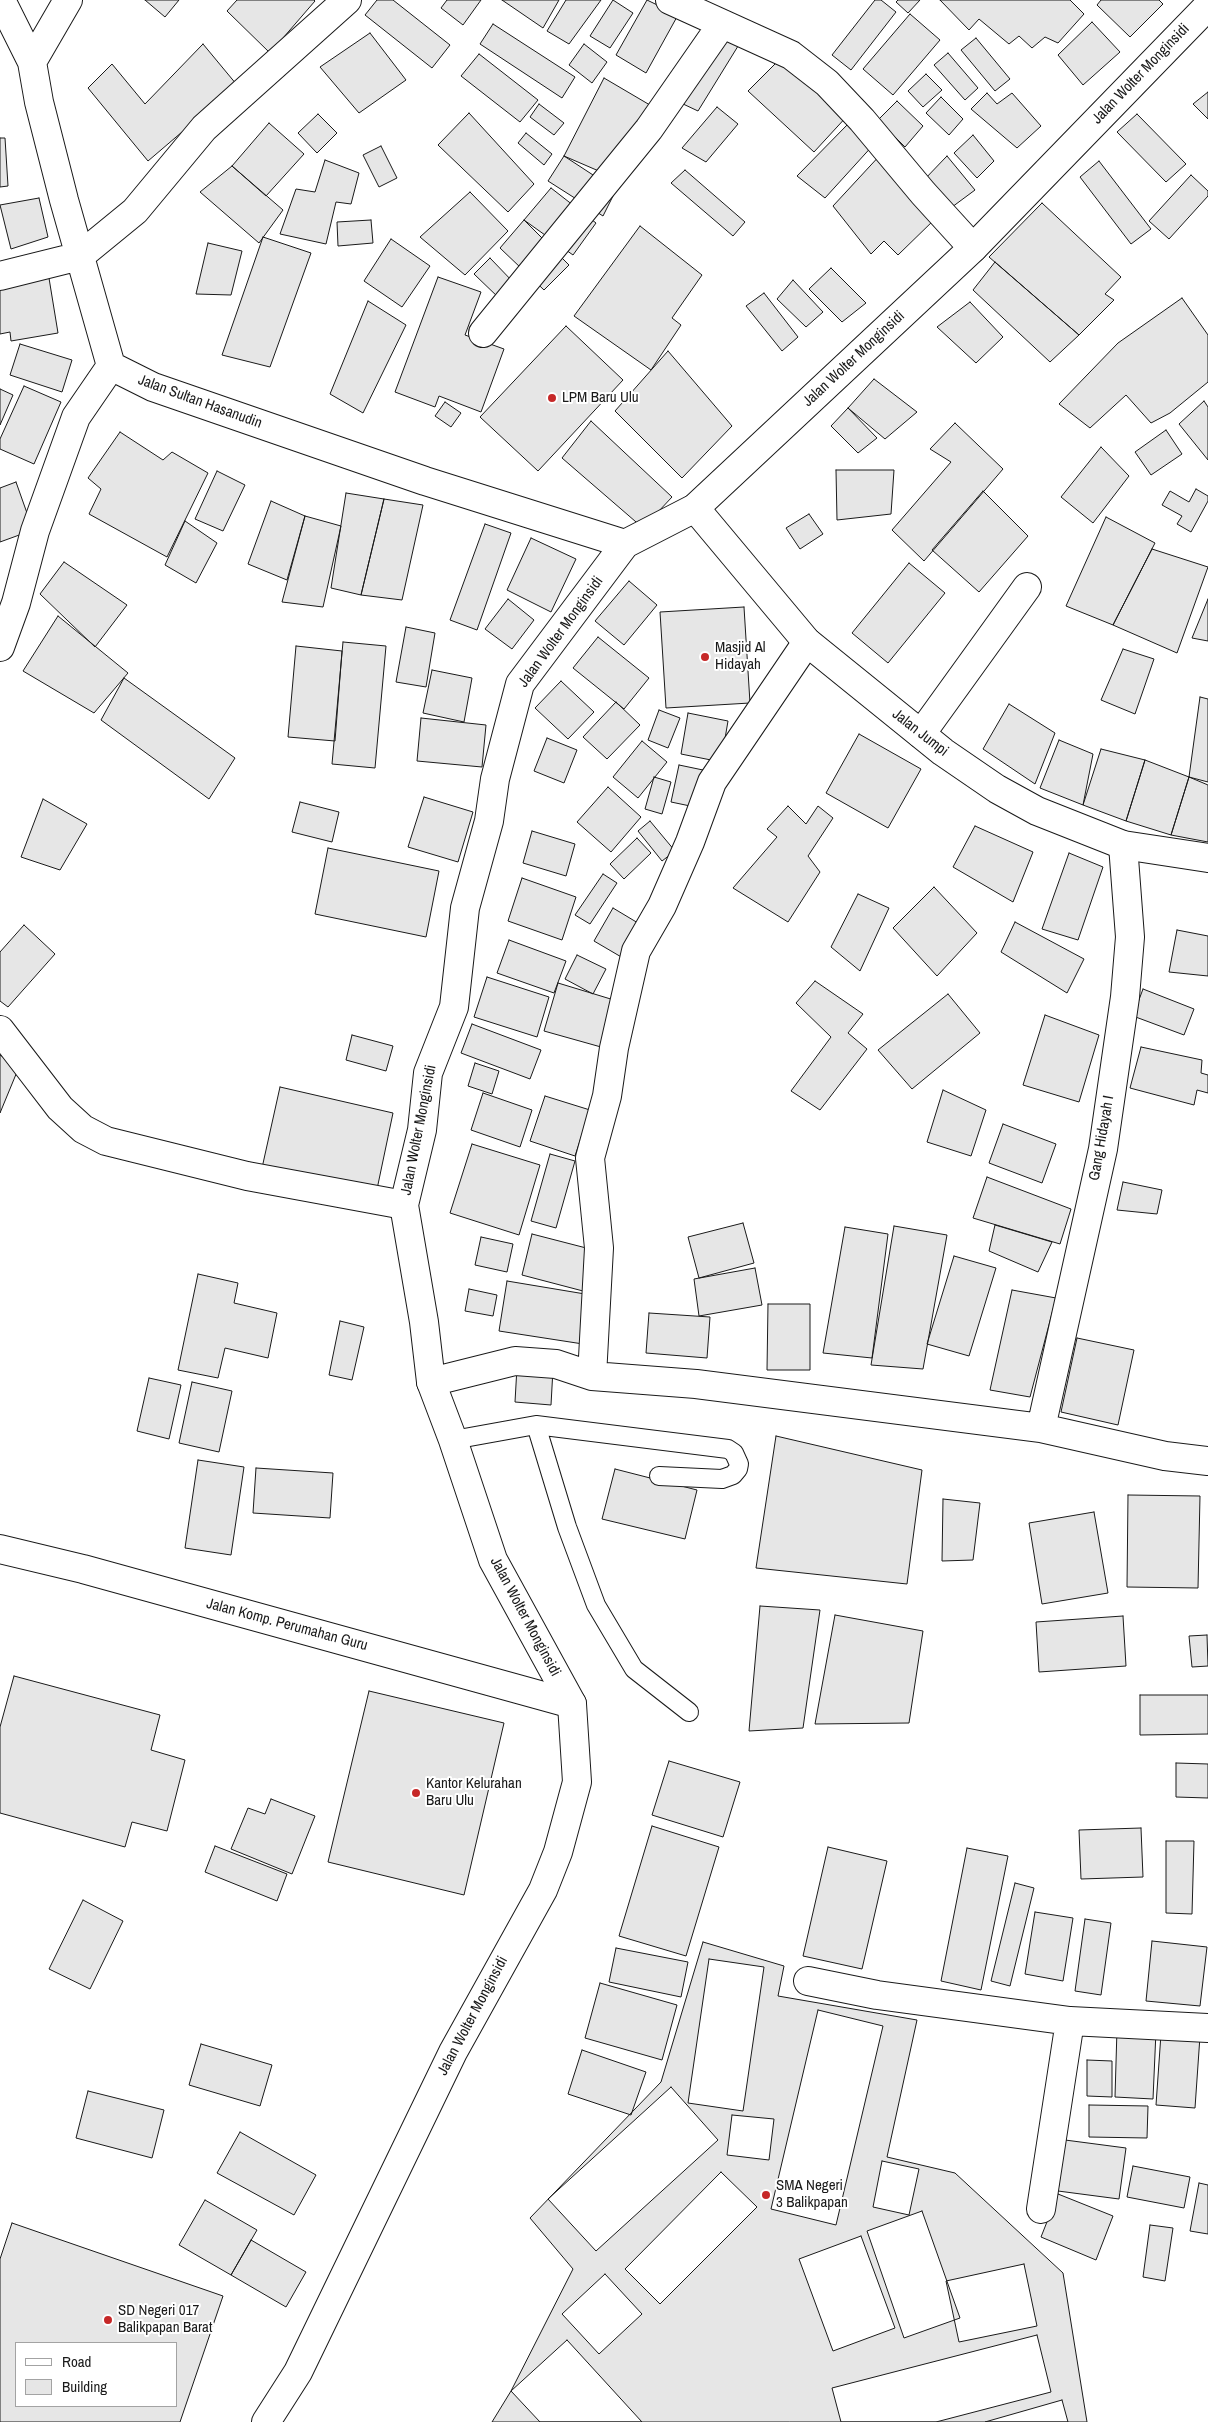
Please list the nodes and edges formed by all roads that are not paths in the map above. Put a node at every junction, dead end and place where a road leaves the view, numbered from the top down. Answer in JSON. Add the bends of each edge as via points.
{"nodes":[{"id":1,"x":1,"y":0,"type":"edge"},
{"id":2,"x":68,"y":0,"type":"edge"},
{"id":3,"x":347,"y":0,"type":"edge"},
{"id":4,"x":670,"y":0,"type":"edge"},
{"id":5,"x":1208,"y":6,"type":"edge"},
{"id":6,"x":722,"y":24,"type":"junction"},
{"id":7,"x":32,"y":62,"type":"junction"},
{"id":8,"x":978,"y":242,"type":"junction"},
{"id":9,"x":80,"y":256,"type":"junction"},
{"id":10,"x":0,"y":276,"type":"edge"},
{"id":11,"x":483,"y":333,"type":"dead end"},
{"id":12,"x":111,"y":366,"type":"junction"},
{"id":13,"x":695,"y":508,"type":"junction"},
{"id":14,"x":626,"y":544,"type":"junction"},
{"id":15,"x":1027,"y":587,"type":"dead end"},
{"id":16,"x":807,"y":642,"type":"junction"},
{"id":17,"x":0,"y":647,"type":"edge"},
{"id":18,"x":921,"y":734,"type":"junction"},
{"id":19,"x":1123,"y":845,"type":"junction"},
{"id":20,"x":1208,"y":858,"type":"edge"},
{"id":21,"x":0,"y":1030,"type":"edge"},
{"id":22,"x":404,"y":1205,"type":"junction"},
{"id":23,"x":592,"y":1376,"type":"junction"},
{"id":24,"x":431,"y":1382,"type":"junction"},
{"id":25,"x":536,"y":1425,"type":"junction"},
{"id":26,"x":1041,"y":1428,"type":"junction"},
{"id":27,"x":453,"y":1440,"type":"junction"},
{"id":28,"x":1208,"y":1461,"type":"edge"},
{"id":29,"x":659,"y":1476,"type":"dead end"},
{"id":30,"x":0,"y":1548,"type":"edge"},
{"id":31,"x":572,"y":1704,"type":"junction"},
{"id":32,"x":689,"y":1712,"type":"dead end"},
{"id":33,"x":808,"y":1981,"type":"dead end"},
{"id":34,"x":1070,"y":2021,"type":"junction"},
{"id":35,"x":1208,"y":2028,"type":"edge"},
{"id":36,"x":1041,"y":2209,"type":"dead end"},
{"id":37,"x":266,"y":2422,"type":"edge"}],
"edges":[{"from":1,"to":7,"type":"street"},
{"from":2,"to":7,"type":"street"},
{"from":3,"to":9,"type":"street","via":[[204,128],[135,211]]},
{"from":4,"to":6,"type":"street"},
{"from":5,"to":8,"type":"street","name":"Jalan Wolter Monginsidi"},
{"from":6,"to":8,"type":"street","via":[[791,55],[827,83],[923,193]]},
{"from":6,"to":11,"type":"street","via":[[649,129]]},
{"from":7,"to":9,"type":"street","via":[[39,102]]},
{"from":8,"to":13,"type":"street","name":"Jalan Wolter Monginsidi"},
{"from":9,"to":10,"type":"street"},
{"from":9,"to":12,"type":"street"},
{"from":12,"to":14,"type":"street","name":"Jalan Sultan Hasanudin","via":[[153,388],[425,481]]},
{"from":12,"to":17,"type":"street","via":[[73,426],[35,531],[16,603]]},
{"from":13,"to":14,"type":"street","name":"Jalan Wolter Monginsidi"},
{"from":13,"to":16,"type":"street","name":"Jalan Jumpi"},
{"from":14,"to":22,"type":"street","name":"Jalan Wolter Monginsidi","via":[[520,684],[494,779],[489,821],[465,908],[454,1007],[428,1074],[422,1130]]},
{"from":15,"to":18,"type":"street"},
{"from":16,"to":18,"type":"street","name":"Jalan Jumpi"},
{"from":16,"to":23,"type":"street","via":[[712,782],[662,906],[636,952],[590,1158],[599,1248]]},
{"from":18,"to":19,"type":"street","name":"Jalan Jumpi","via":[[950,757],[1037,811]]},
{"from":19,"to":20,"type":"street","name":"Jalan Jumpi"},
{"from":19,"to":26,"type":"street","name":"Gang Hidayah I","via":[[1130,937],[1125,997],[1102,1149]]},
{"from":21,"to":22,"type":"street","via":[[60,1108],[83,1129],[106,1141],[247,1176]]},
{"from":22,"to":24,"type":"street","name":"Jalan Wolter Monginsidi"},
{"from":23,"to":24,"type":"street","via":[[556,1364],[515,1361]]},
{"from":23,"to":26,"type":"street","via":[[696,1384]]},
{"from":24,"to":27,"type":"street","name":"Jalan Wolter Monginsidi"},
{"from":25,"to":27,"type":"lane"},
{"from":25,"to":29,"type":"lane","via":[[728,1449],[734,1452],[739,1464],[733,1475],[722,1479]]},
{"from":25,"to":32,"type":"lane","via":[[567,1527],[596,1605],[634,1669]]},
{"from":26,"to":28,"type":"street","via":[[1165,1456]]},
{"from":27,"to":31,"type":"street","name":"Jalan Wolter Monginsidi","via":[[493,1560]]},
{"from":30,"to":31,"type":"street","name":"Jalan Komp. Perumahan Guru"},
{"from":31,"to":37,"type":"street","name":"Jalan Wolter Monginsidi","via":[[577,1782],[558,1852],[542,1890],[453,2052],[298,2372]]},
{"from":33,"to":34,"type":"street","via":[[878,1995]]},
{"from":34,"to":35,"type":"street"},
{"from":34,"to":36,"type":"street"}]}
